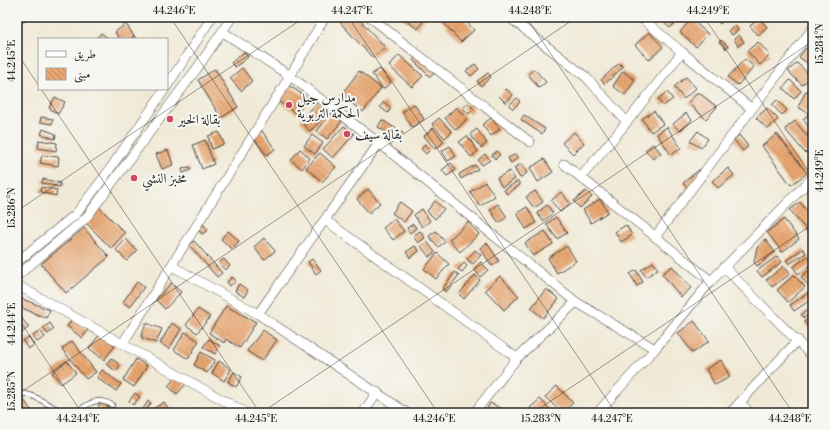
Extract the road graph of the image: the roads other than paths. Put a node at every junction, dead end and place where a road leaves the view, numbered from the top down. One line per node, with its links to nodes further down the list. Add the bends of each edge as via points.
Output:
1 (212, 17): 11 (street)
2 (232, 17): 8 (street)
3 (325, 17): 10 (street)
4 (370, 17): 15 (street)
5 (509, 17): 14 (street, via 586,77)
6 (640, 17): 9 (street)
7 (813, 28): 13 (street)
8 (223, 32): 10 (street); 25 (street, via 86,218)
9 (682, 52): 13 (street); 14 (street)
10 (290, 76): 16 (street); 23 (street)
11 (168, 84)
12 (164, 90): 22 (street, via 76,214)
13 (752, 109): 21 (street)
14 (627, 122): 18 (street)
15 (530, 142)
16 (379, 143): 20 (street); 28 (street)
17 (564, 164): 18 (street)
18 (581, 177): 21 (street)
19 (813, 177): 24 (street)
20 (325, 220): 29 (street); 34 (street)
21 (656, 237): 26 (street)
22 (18, 261)
23 (172, 266): 29 (street); 31 (street)
24 (724, 267): 26 (street); 30 (street)
25 (17, 276)
26 (711, 281): 32 (street)
27 (17, 285): 31 (street)
28 (576, 302): 32 (street); 34 (street)
29 (258, 314): 35 (street)
30 (798, 340): 33 (street); 37 (street)
31 (124, 343): 39 (street)
32 (655, 349): 43 (street)
33 (813, 356)
34 (517, 358): 42 (street)
35 (377, 392): 40 (street); 41 (street)
36 (17, 393): 38 (lane, via 32,396 66,412 75,412 93,401)
37 (740, 402): 44 (street); 45 (street)
38 (112, 404)
39 (246, 413)
40 (363, 413)
41 (407, 413)
42 (474, 413)
43 (597, 413)
44 (730, 413)
45 (750, 413)

